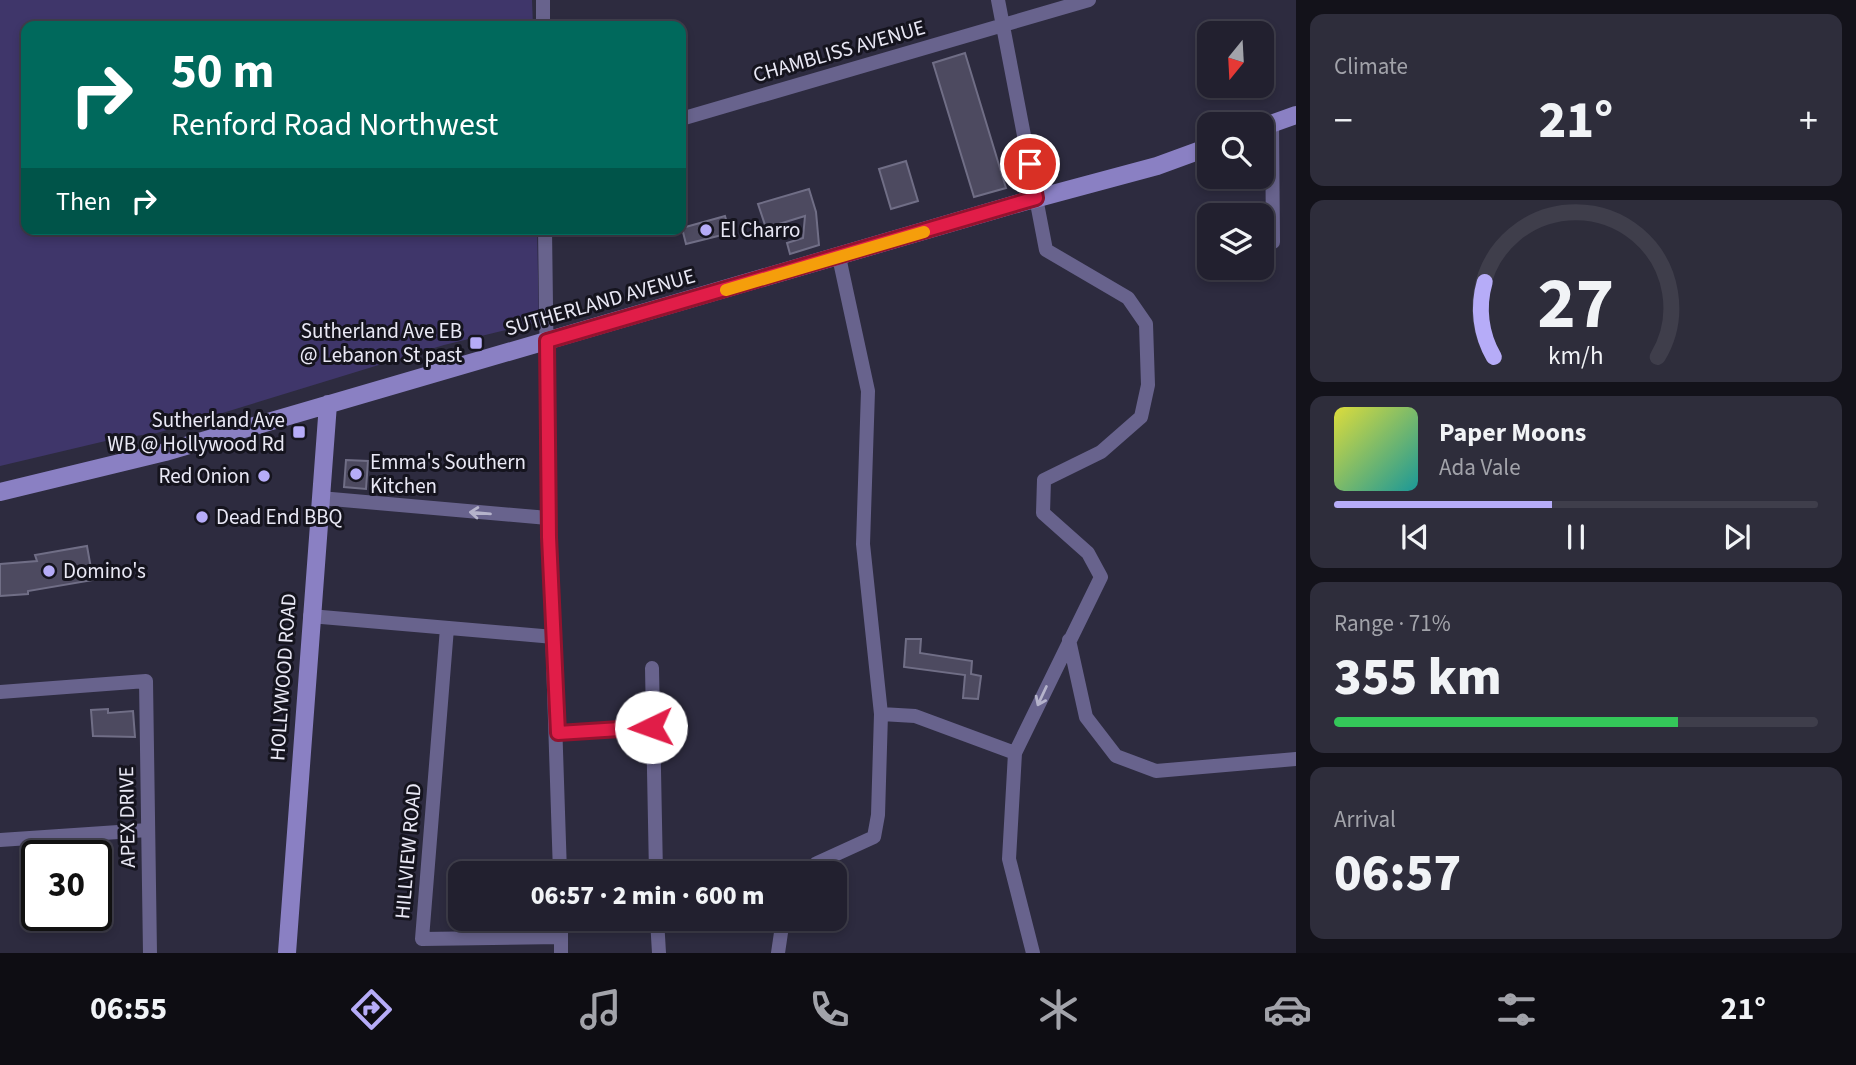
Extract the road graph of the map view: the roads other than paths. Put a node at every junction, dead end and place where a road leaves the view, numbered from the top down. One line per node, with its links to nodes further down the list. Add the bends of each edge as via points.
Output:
1 (543, 0): 4 (street)
2 (998, 0): 5 (street)
3 (1089, 0): 5 (street, CHAMBLISS AVENUE)
4 (543, 21)
5 (1002, 24): 7 (street, CHAMBLISS AVENUE); 10 (street)
6 (1296, 115): 8 (street)
7 (686, 118)
8 (1274, 123)
9 (1197, 151): 10 (street, SUTHERLAND AVENUE)
10 (1036, 198): 12 (street, SUTHERLAND AVENUE); 21 (street, via 1046,250 1128,298 1146,324 1148,385 1141,417 1101,452 1044,480 1043,513 1088,553 1101,577)
11 (545, 235): 13 (street)
12 (839, 257): 13 (street, SUTHERLAND AVENUE); 24 (street, via 868,391 863,544)
13 (547, 341): 14 (street, SUTHERLAND AVENUE); 17 (street)
14 (328, 404): 15 (street, SUTHERLAND AVENUE, via 120,464); 16 (street, HOLLYWOOD ROAD)
15 (0, 492)
16 (320, 498): 17 (street, one-way to 16); 18 (street, HOLLYWOOD ROAD)
17 (548, 518): 20 (street)
18 (310, 616): 19 (street); 39 (street, HOLLYWOOD ROAD)
19 (447, 628): 20 (street); 37 (street, HILLVIEW ROAD, via 422,939)
20 (554, 637): 26 (street)
21 (1069, 640): 27 (street, one-way to 27); 28 (street, via 1086,717 1116,756 1156,771)
22 (652, 668): 25 (street)
23 (0, 692): 29 (street, APEX DRIVE, via 146,681)
24 (881, 714): 27 (street, via 915,716); 33 (street, via 874,837)
25 (651, 727): 26 (street); 32 (street)
26 (558, 733): 31 (street)
27 (1015, 753): 43 (street, via 1009,859)
28 (1296, 759)
29 (148, 830): 30 (street); 38 (street, APEX DRIVE)
30 (0, 840)
31 (560, 861)
32 (656, 861)
33 (821, 861)
34 (561, 931): 37 (street)
35 (658, 931): 41 (street)
36 (781, 931): 42 (street)
37 (561, 937): 40 (street)
38 (150, 953)
39 (287, 953)
40 (561, 953)
41 (659, 953)
42 (778, 953)
43 (1033, 953)

